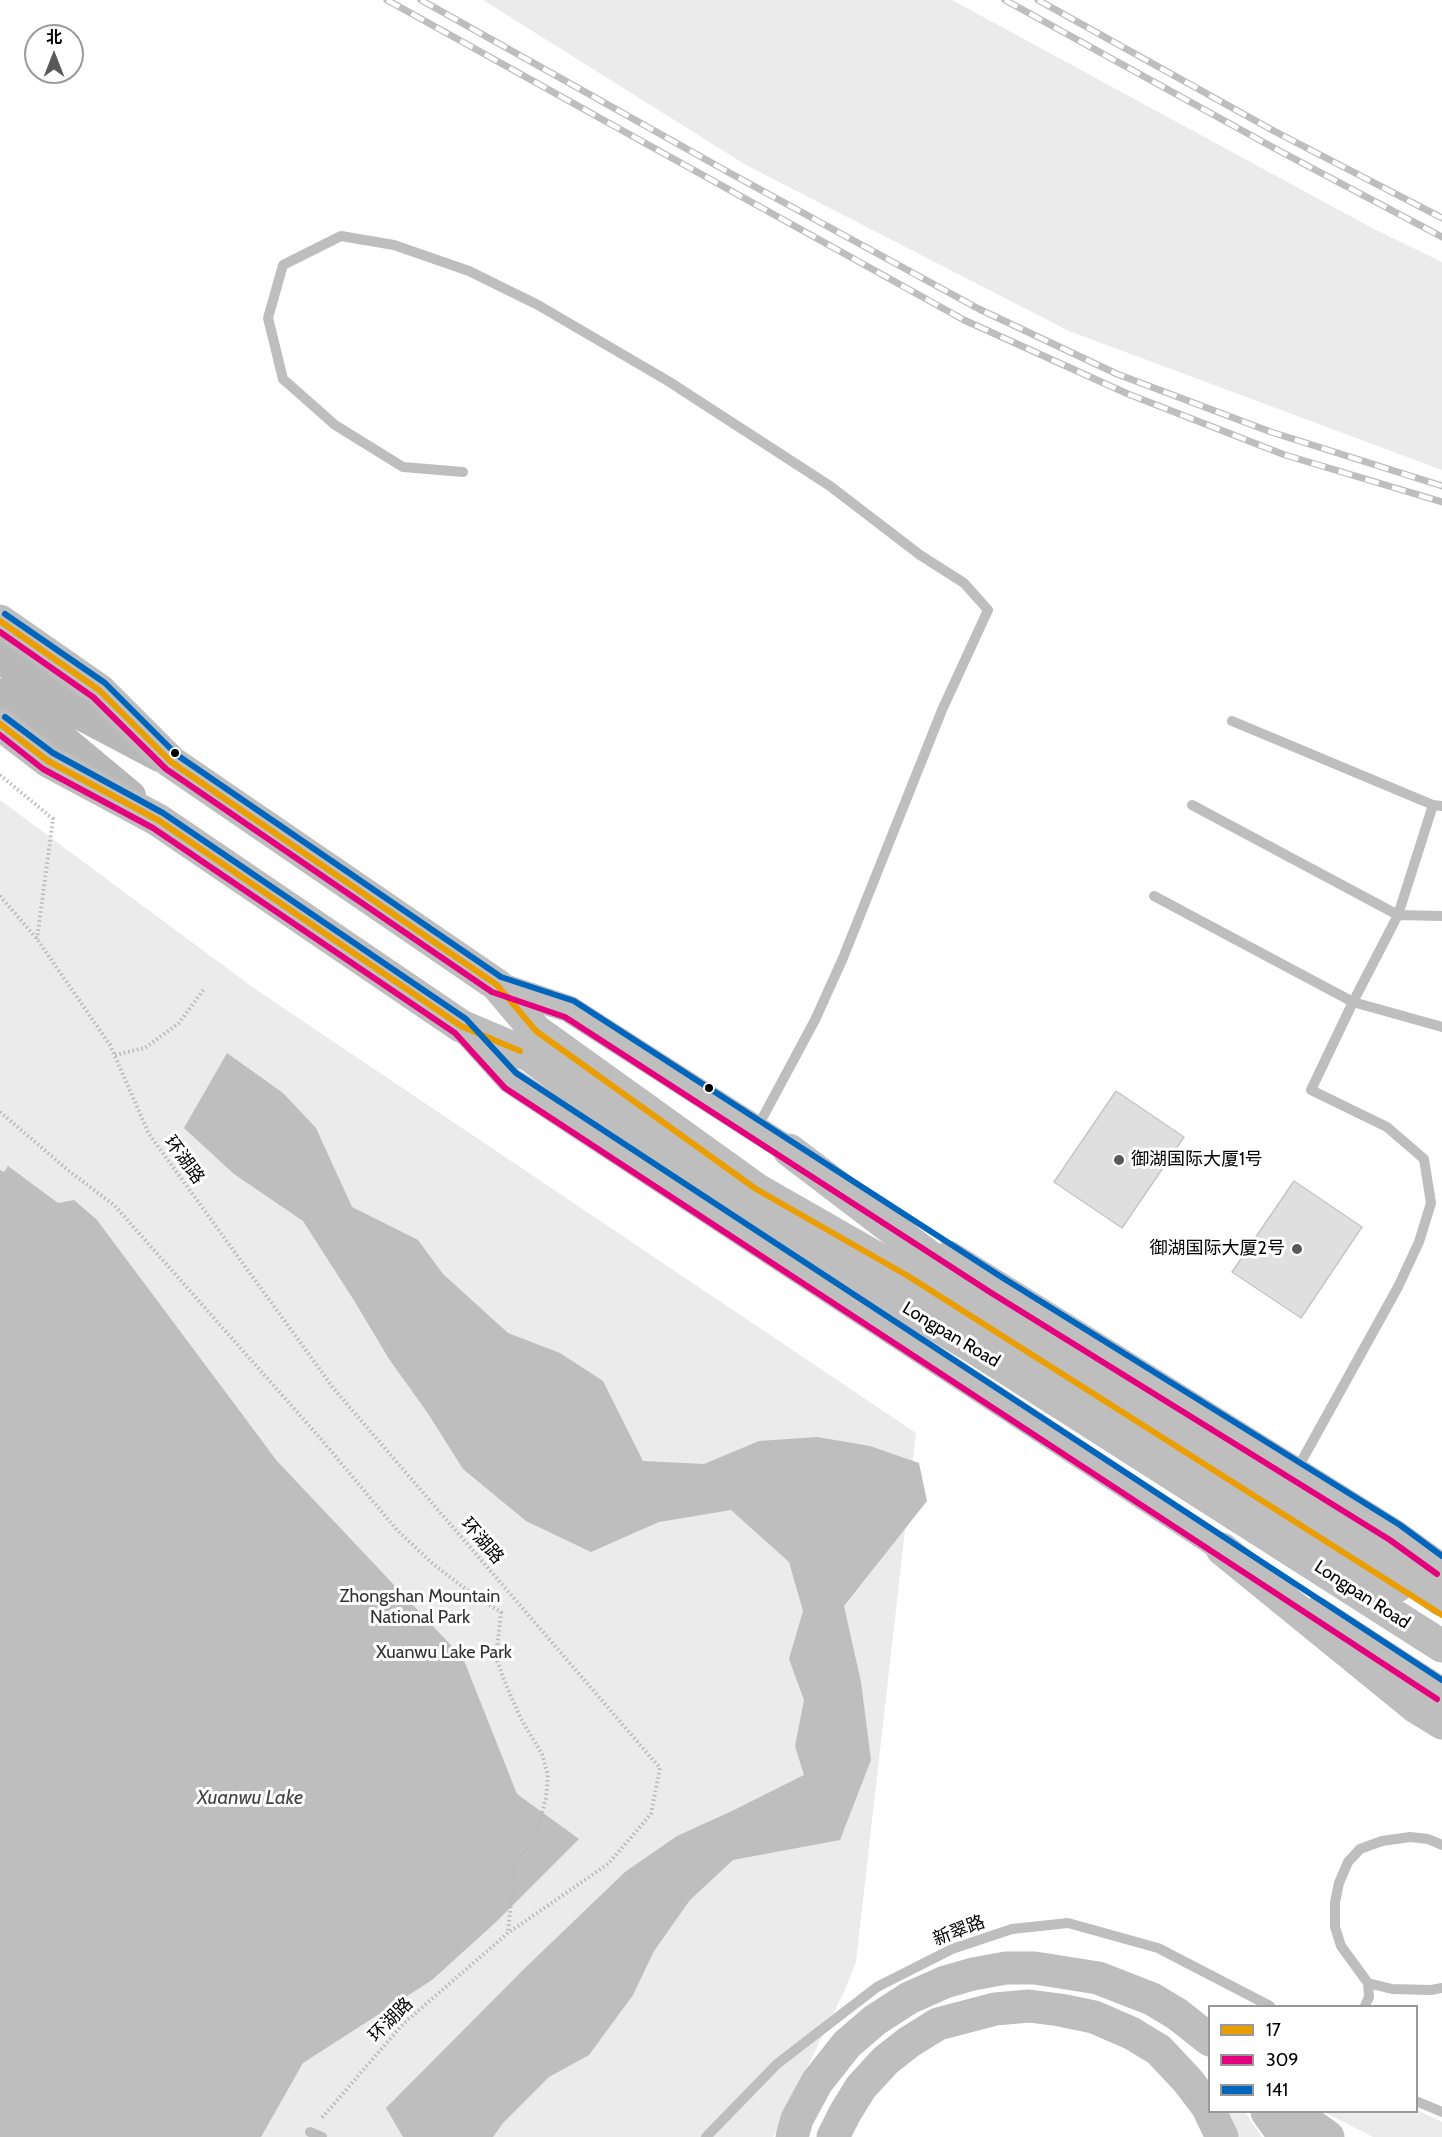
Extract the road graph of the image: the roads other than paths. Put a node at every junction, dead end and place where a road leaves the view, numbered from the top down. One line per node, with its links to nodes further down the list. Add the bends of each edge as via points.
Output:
1 (463, 472): 20 (lane, via 403,467 335,425 284,379 268,318 284,265 341,236 393,245 470,271 538,305 668,381 830,486 920,555 964,583 988,610 942,710 843,958 815,1020)
2 (0, 621): 8 (main road, Longpan Road, via 99,690)
3 (0, 657): 6 (main road, Longpan Road)
4 (0, 694): 6 (main road, Longpan Road)
5 (1232, 721): 10 (lane)
6 (65, 722): 8 (main road, Longpan Road); 11 (main road, Longpan Road)
7 (0, 724): 11 (main road, Longpan Road, via 48,761)
8 (171, 762): 15 (main road, Longpan Road)
9 (1192, 805): 13 (lane)
10 (1437, 805): 13 (lane)
11 (158, 820): 17 (main road, Longpan Road)
12 (1154, 896): 16 (lane)
13 (1398, 915): 14 (lane); 16 (lane)
14 (1442, 916)
15 (497, 985): 19 (main road, Longpan Road); 20 (street, Longpan Road, via 568,1009)
16 (1353, 1002): 18 (lane); 22 (lane, via 1311,1090 1387,1127 1424,1159 1431,1203 1419,1242 1398,1287)
17 (461, 1026): 19 (main road, Longpan Road); 23 (street, Longpan Road, via 510,1080)
18 (1442, 1027)
19 (533, 1043): 26 (main road, Longpan Road, via 756,1189 908,1276); 27 (main road, Longpan Road, via 742,1210 972,1346)
20 (756, 1129): 21 (street, Longpan Road)
21 (789, 1150): 22 (street, Longpan Road); 25 (main road, via 1011,1319 1274,1482)
22 (1296, 1472): 24 (street, Longpan Road)
23 (1222, 1549): 28 (street, Longpan Road); 29 (main road, via 1416,1707)
24 (1442, 1567)
25 (1442, 1600)
26 (1442, 1615)
27 (1442, 1646)
28 (1442, 1691)
29 (1442, 1723)
30 (1442, 1845): 31 (lane, via 1410,1837 1382,1841 1360,1849 1348,1862 1335,1902 1335,1927 1341,1946)
31 (1368, 1983): 32 (lane, via 1392,1989); 34 (lane)
32 (1442, 1988)
33 (1266, 2005): 44 (lane, 新翠路, via 1158,1948 1068,1923 1012,1929 952,1949 877,1988 777,2064)
34 (1366, 2005)
35 (1208, 2039): 45 (main road, via 1152,1999 1098,1978 1035,1968 973,1974 909,1998 847,2044 818,2082 797,2119)
36 (1418, 2103): 38 (lane)
37 (1208, 2108): 46 (main road, via 1159,2050 1131,2033 1094,2017 1060,2010 1029,2006 995,2008 938,2024 886,2060 861,2086)
38 (1442, 2112)
39 (1211, 2113): 47 (main road)
40 (1268, 2113): 48 (main road)
41 (1294, 2113): 49 (main road)
42 (310, 2132): 43 (lane)
43 (322, 2137)
44 (706, 2137)
45 (792, 2137)
46 (833, 2137)
47 (1222, 2137)
48 (1285, 2137)
49 (1328, 2137)

